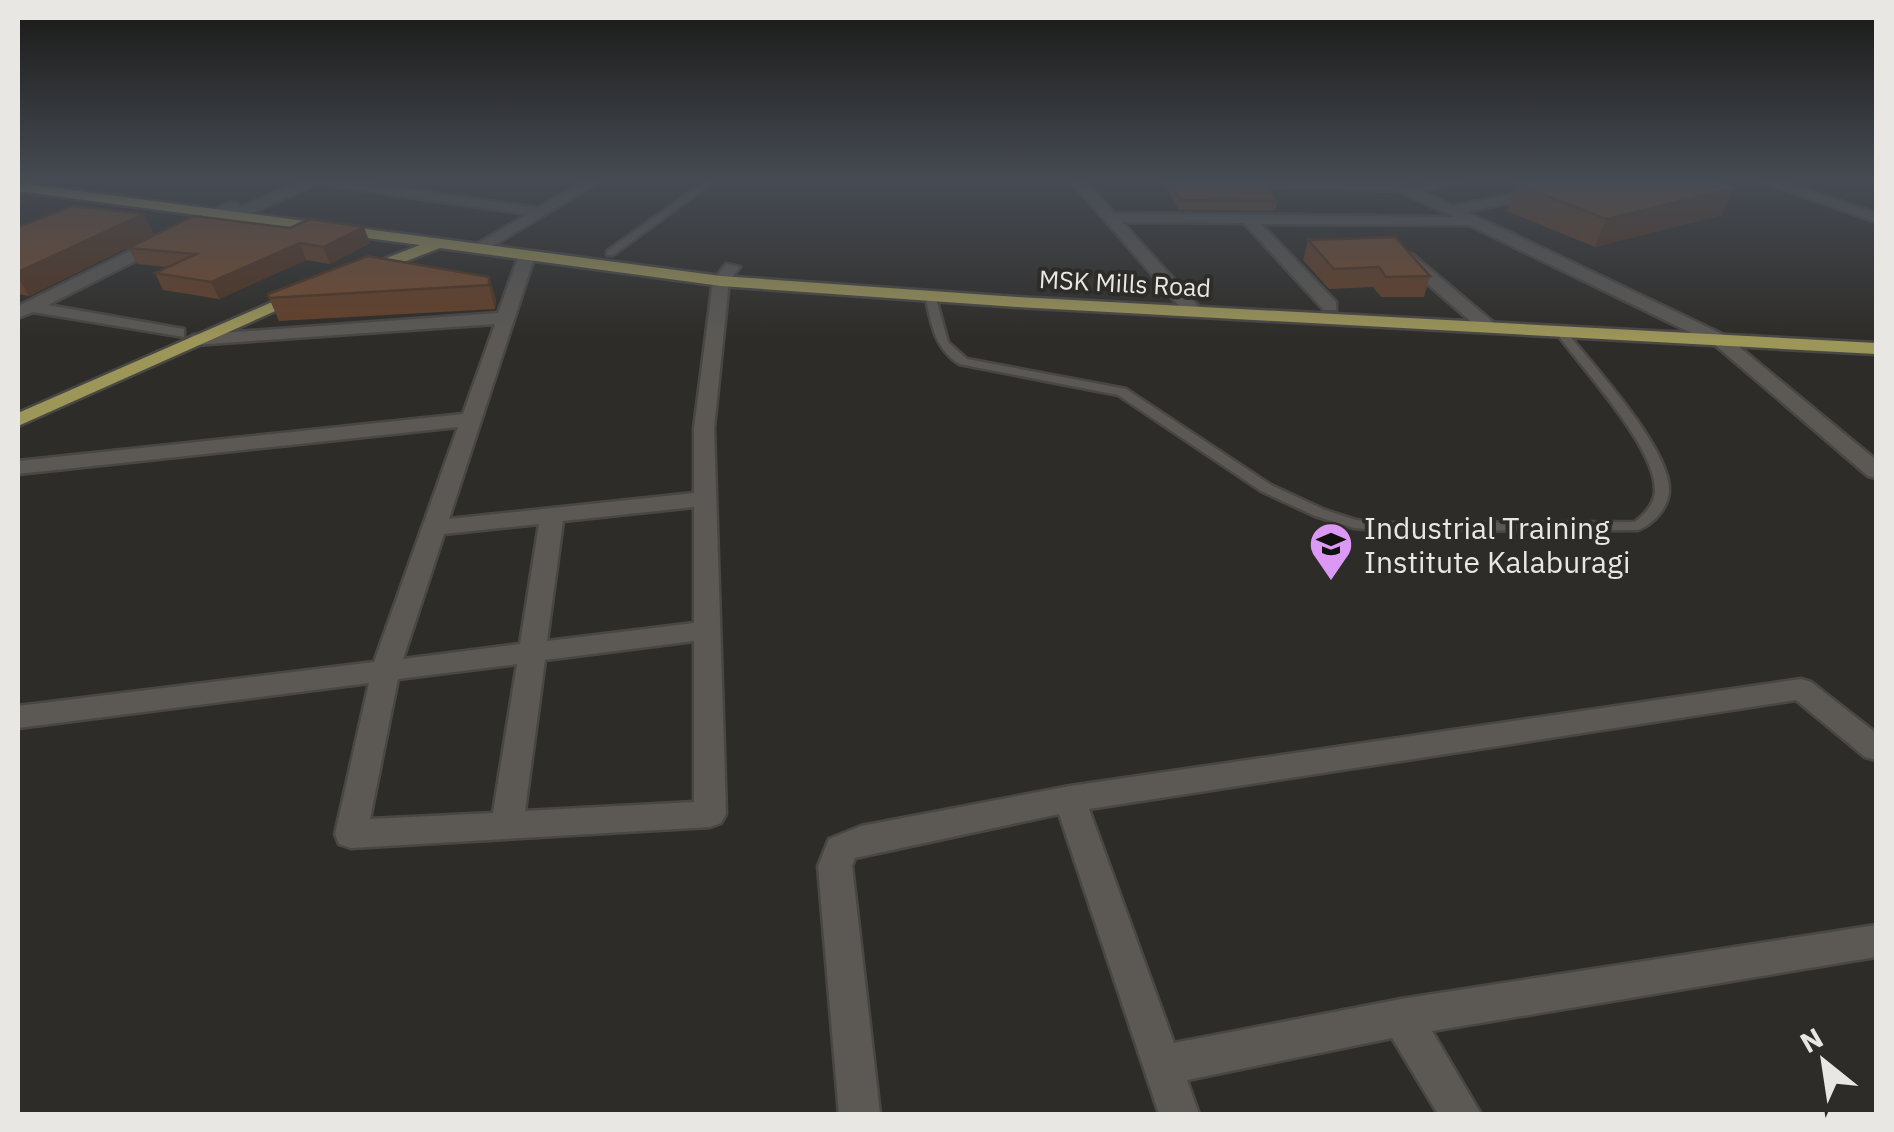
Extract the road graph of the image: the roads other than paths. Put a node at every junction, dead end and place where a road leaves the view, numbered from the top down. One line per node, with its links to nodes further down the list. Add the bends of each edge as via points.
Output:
1 (185, 234): 18 (street)
2 (405, 234): 9 (main road, MSK Mills Road)
3 (502, 234): 10 (street)
4 (637, 234): 11 (lane)
5 (1125, 234): 16 (street)
6 (1262, 234): 17 (street)
7 (1379, 234): 19 (street)
8 (1501, 234): 22 (street)
9 (436, 238): 10 (main road, MSK Mills Road); 13 (main road); 24 (main road)
10 (482, 245): 11 (main road, MSK Mills Road); 12 (main road, MSK Mills Road)
11 (610, 253): 14 (main road, MSK Mills Road)
12 (527, 256): 14 (main road, MSK Mills Road); 20 (street)
13 (348, 266)
14 (727, 274): 15 (main road, MSK Mills Road); 16 (main road, MSK Mills Road); 33 (street, via 704,428)
15 (930, 295): 16 (main road, MSK Mills Road); 23 (lane, via 944,349 952,356 1122,392 1266,488 1320,513 1385,527 1638,526 1651,518 1663,492 1661,476 1647,446)
16 (1187, 305): 17 (main road, MSK Mills Road); 21 (main road, MSK Mills Road)
17 (1330, 306): 19 (main road, MSK Mills Road)
18 (25, 310): 24 (street)
19 (1472, 314): 21 (street); 22 (main road, MSK Mills Road)
20 (505, 318): 24 (street); 29 (street)
21 (1488, 327): 23 (main road, MSK Mills Road)
22 (1700, 328): 25 (main road, MSK Mills Road); 26 (street)
23 (1560, 331): 26 (main road, MSK Mills Road)
24 (186, 336): 28 (main road); 30 (main road)
25 (1876, 338)
26 (1720, 340): 27 (main road, MSK Mills Road); 32 (street)
27 (1876, 349)
28 (18, 405)
29 (474, 419): 31 (street); 35 (street)
30 (18, 420)
31 (18, 467)
32 (1876, 471)
33 (705, 498): 34 (street); 36 (street)
34 (552, 515): 35 (street); 37 (street)
35 (435, 528): 38 (street)
36 (708, 630): 37 (street); 42 (street, via 710,814)
37 (535, 651): 38 (street); 42 (street)
38 (386, 668): 39 (street); 42 (street, via 351,834)
39 (18, 717)
40 (1876, 749): 41 (street, via 1800,689)
41 (1070, 799): 45 (street); 46 (street, via 841,848 835,866)
42 (507, 826)
43 (1876, 941): 44 (street)
44 (1401, 1018): 45 (street); 48 (street)
45 (1162, 1065): 47 (street)
46 (859, 1114)
47 (1179, 1114)
48 (1460, 1114)

